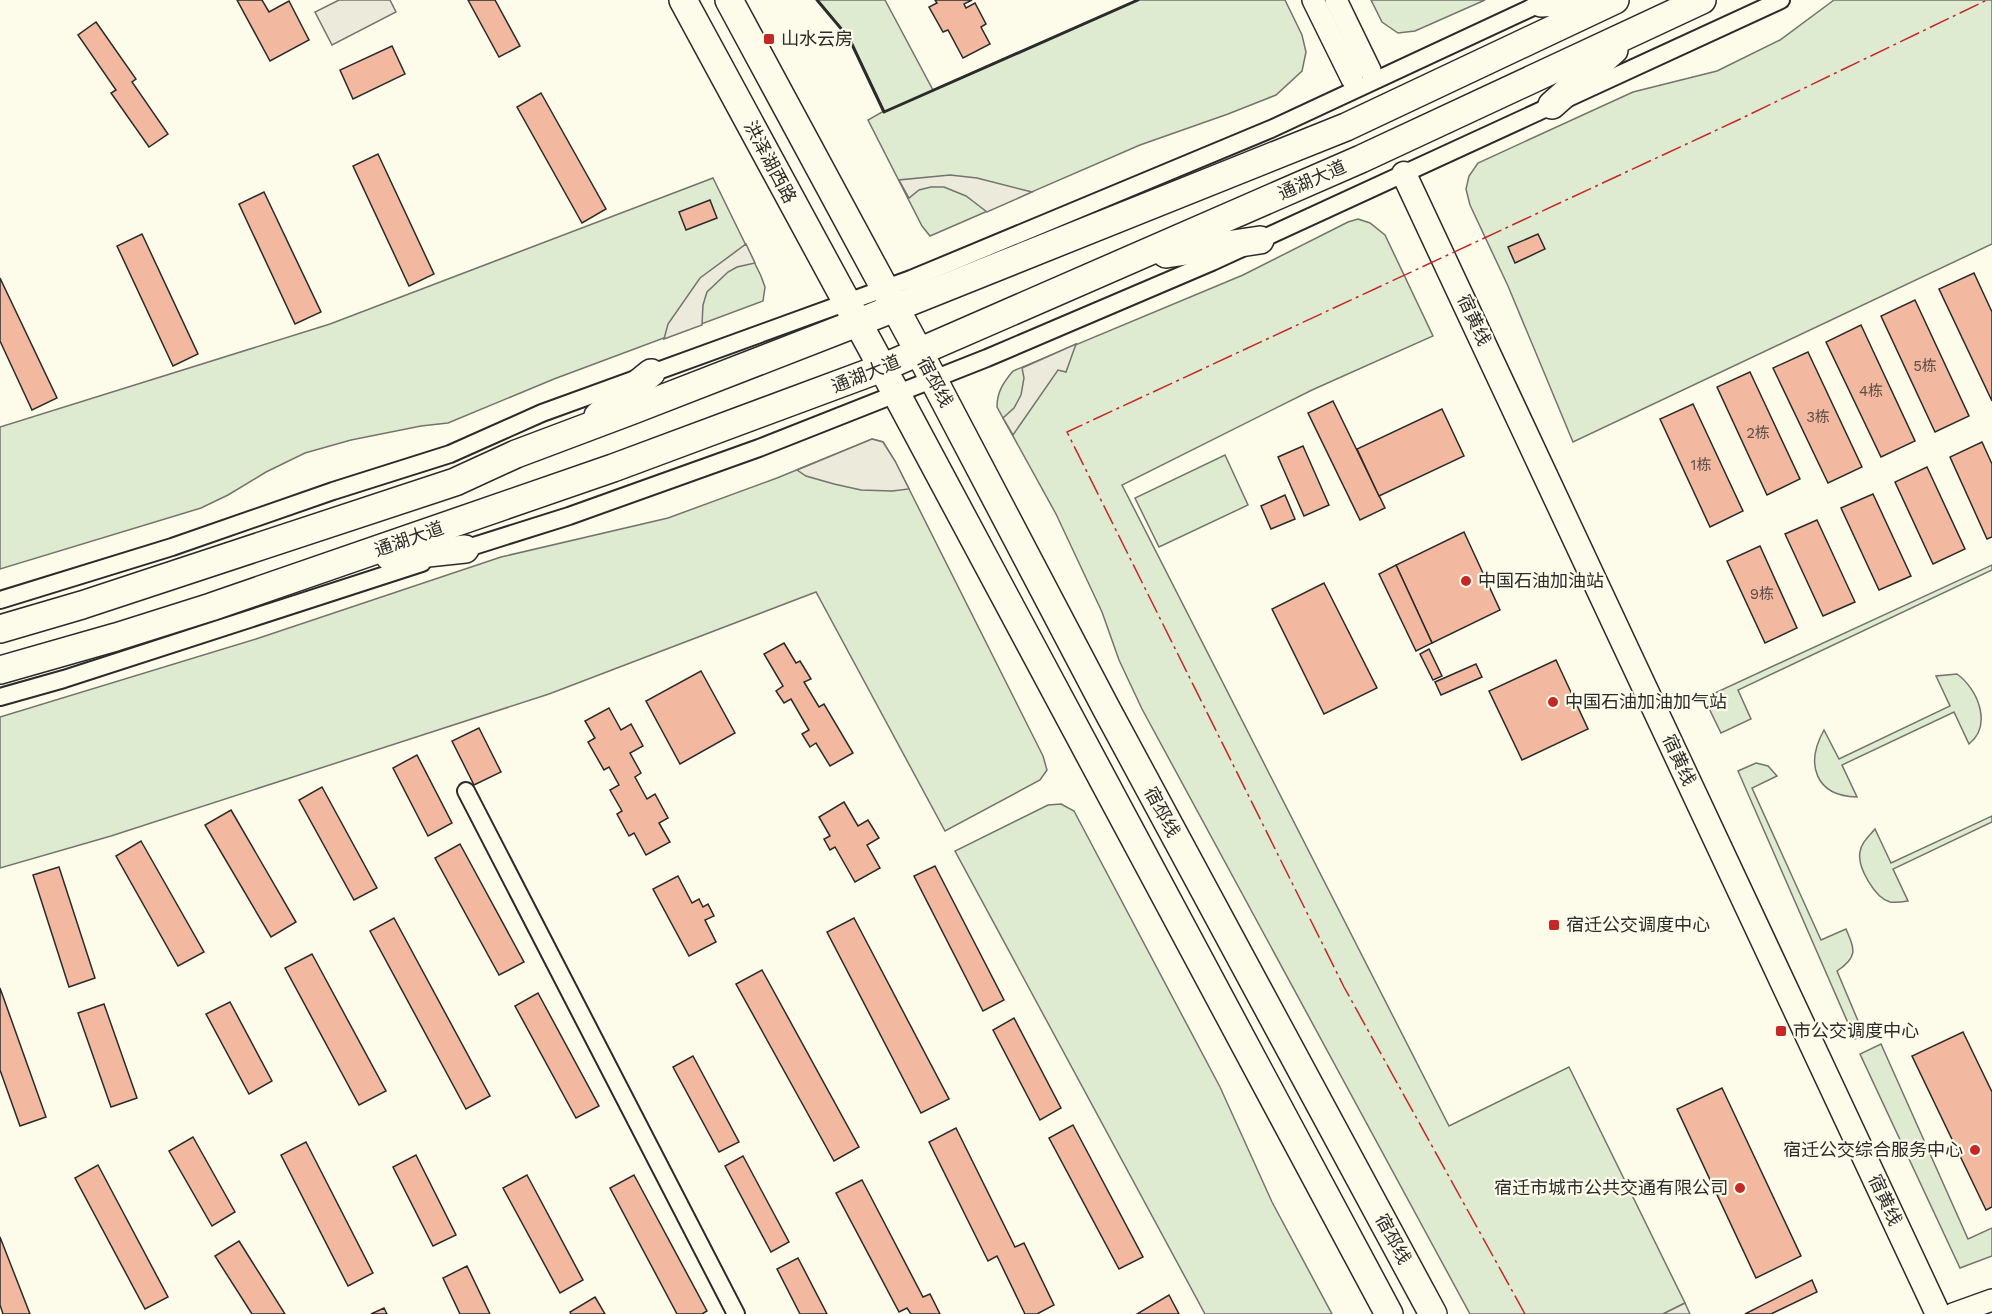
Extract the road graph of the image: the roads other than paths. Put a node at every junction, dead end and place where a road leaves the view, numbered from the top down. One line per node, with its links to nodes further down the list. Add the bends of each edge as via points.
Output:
1 (683, 0): 16 (main road, 洪泽湖西路)
2 (729, 0): 15 (main road)
3 (1313, 0): 4 (street, via 1361,75)
4 (1336, 0)
5 (1595, 0): 9 (main road)
6 (1615, 0): 15 (main road, 通湖大道, via 1346,127)
7 (1702, 0): 10 (main road, 通湖大道)
8 (1781, 0): 11 (street)
9 (1545, 2): 15 (street)
10 (1636, 30): 11 (main road); 14 (main road, 通湖大道, via 1392,145)
11 (1552, 105): 12 (street)
12 (1404, 174): 13 (street); 34 (main road, 宿黄线)
13 (1260, 240): 14 (main road); 20 (street)
14 (1132, 259): 17 (main road, 通湖大道)
15 (890, 298): 16 (main road, 通湖大道); 17 (main road, 宿邳线)
16 (851, 313): 18 (main road, 宿邳线); 19 (street); 22 (main road, 通湖大道)
17 (919, 352): 18 (main road, 通湖大道); 20 (main road, 宿邳线)
18 (882, 368): 21 (main road, 宿邳线); 24 (main road, 通湖大道, via 613,468)
19 (651, 373): 22 (main road); 25 (street, via 542,413 450,454)
20 (933, 379): 21 (street); 33 (main road, 宿邳线)
21 (896, 393): 23 (street, via 759,448); 32 (main road, 宿邳线)
22 (581, 429): 26 (main road, 通湖大道, via 516,453 455,482)
23 (465, 549): 24 (main road); 28 (street)
24 (344, 561): 27 (main road, 通湖大道, via 211,607)
25 (0, 600)
26 (0, 629)
27 (0, 670)
28 (0, 697)
29 (466, 791): 31 (street)
30 (1992, 1300): 35 (street)
31 (736, 1314)
32 (1389, 1314)
33 (1433, 1314)
34 (1938, 1314)
35 (1953, 1314)

